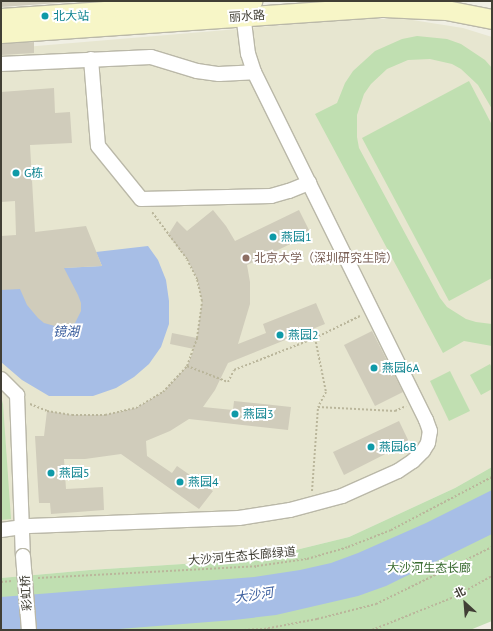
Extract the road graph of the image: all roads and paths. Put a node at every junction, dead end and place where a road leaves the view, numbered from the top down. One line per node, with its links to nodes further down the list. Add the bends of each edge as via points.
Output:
1 (470, 1): 3 (main road)
2 (134, 5): 4 (main road, 丽水路); 5 (main road, 丽水路)
3 (492, 6)
4 (247, 8): 6 (main road, 丽水路, via 406,7 468,13); 7 (main road, 丽水路); 10 (street, via 247,47)
5 (1, 18)
6 (492, 19)
7 (1, 33)
8 (91, 59): 9 (street); 10 (street, via 151,57 197,71 219,74); 12 (street, via 98,146)
9 (1, 64)
10 (254, 72): 11 (street)
11 (309, 183): 12 (street, via 270,196); 13 (street)
12 (141, 199): 15 (path, via 187,260 196,279 202,301 198,338)
13 (372, 310): 14 (path); 18 (street)
14 (315, 338): 15 (path, via 234,370 228,382); 19 (path, via 326,392)
15 (187, 366): 17 (path, via 163,392 136,408 105,415 72,415 47,411)
16 (1, 379): 17 (street)
17 (17, 395): 22 (street, 彩虹桥)
18 (417, 400): 19 (path, via 395,411); 21 (street, via 430,431 428,443 413,461 398,471 342,496)
19 (318, 407): 21 (path)
20 (492, 478): 26 (path, 大沙河生态长廊绿道, via 391,530 348,547 307,558 257,566)
21 (312, 504): 22 (street, via 239,518)
22 (22, 528): 23 (street); 30 (street, 彩虹桥, bridge)
23 (1, 530)
24 (492, 547): 29 (path, via 376,604)
25 (492, 576): 33 (path, via 454,597)
26 (31, 579)
27 (16, 581): 28 (path)
28 (1, 582)
29 (264, 629): 31 (path); 32 (path)
30 (28, 630)
31 (244, 630)
32 (272, 630)
33 (372, 630)

